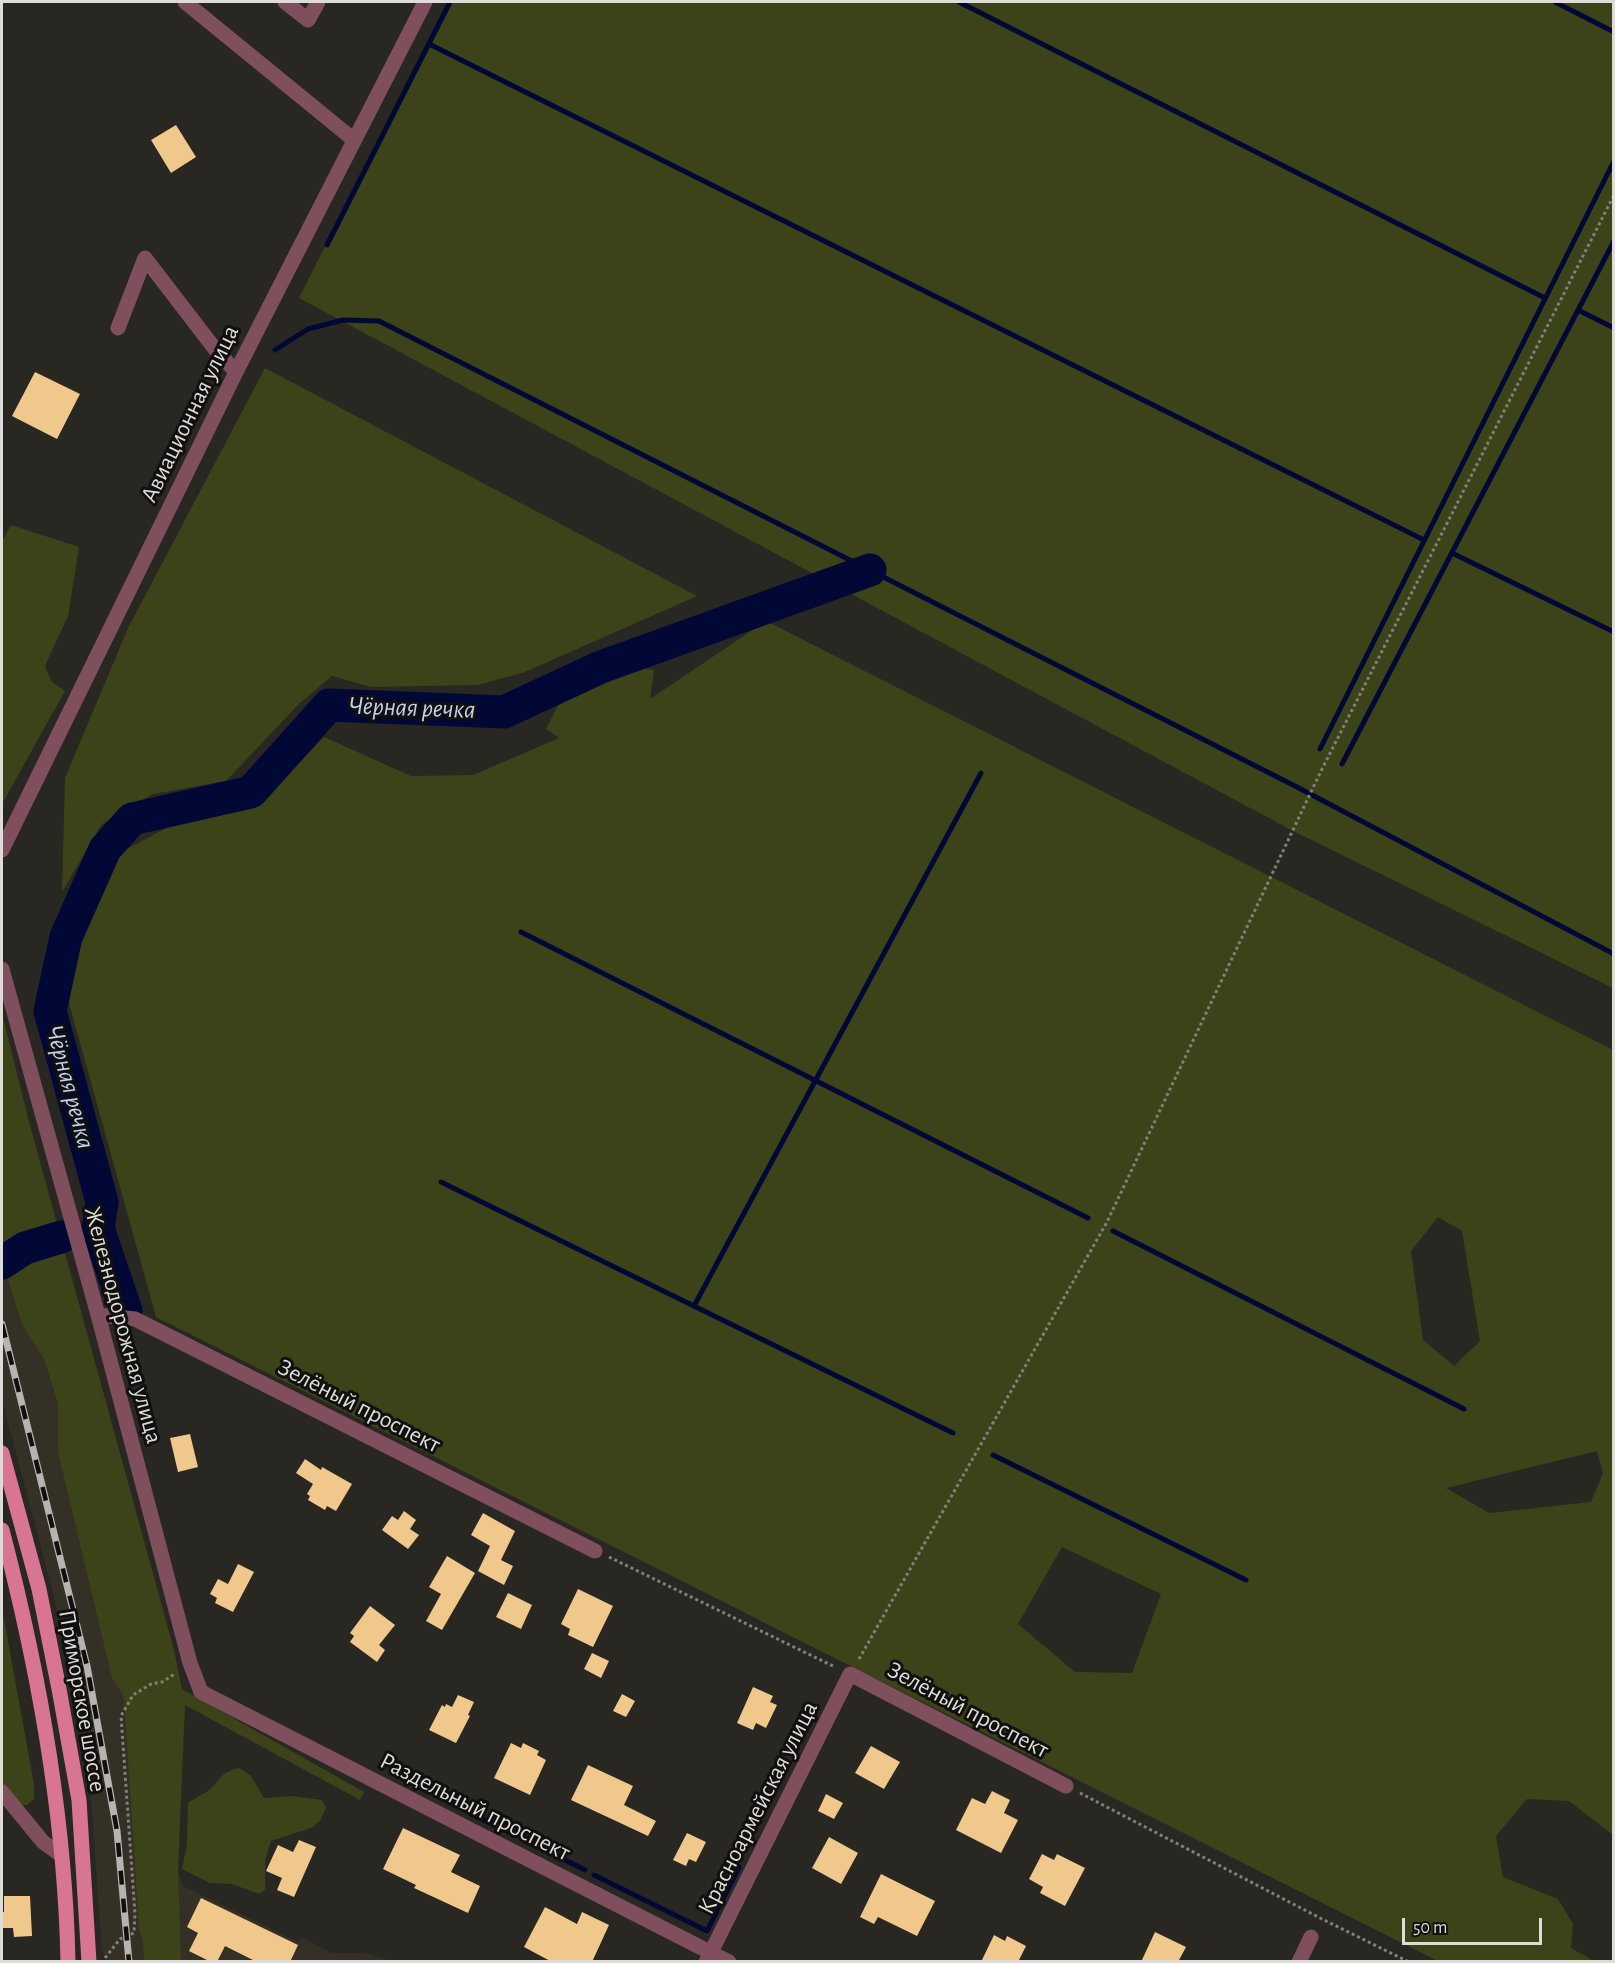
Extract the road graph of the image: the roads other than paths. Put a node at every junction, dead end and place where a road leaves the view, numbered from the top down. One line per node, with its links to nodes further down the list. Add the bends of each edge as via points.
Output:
1 (185, 2): 5 (street)
2 (285, 2): 3 (street, via 308,20)
3 (318, 2)
4 (425, 2): 5 (street, Авиационная улица)
5 (354, 140): 7 (street, Авиационная улица)
6 (118, 328): 7 (street, via 145,258)
7 (236, 372): 8 (street, Авиационная улица)
8 (2, 850)
9 (2, 969): 10 (street, Железнодорожная улица)
10 (98, 1315): 13 (street, Зелёный проспект, via 135,1319); 15 (street, Железнодорожная улица)
11 (2, 1453): 21 (main road, Приморское шоссе, via 39,1589 59,1689 79,1800)
12 (2, 1530): 18 (main road, Приморское шоссе, via 20,1598 38,1695 57,1800)
13 (595, 1551)
14 (850, 1674): 16 (street, Зелёный проспект); 20 (street, Красноармейская улица)
15 (201, 1692): 20 (street, Раздельный проспект)
16 (1065, 1786)
17 (2, 1792): 18 (street, via 43,1842)
18 (61, 1855): 22 (main road, Приморское шоссе)
19 (1311, 1937): 24 (street)
20 (708, 1957): 23 (street, Раздельный проспект)
21 (97, 1960)
22 (68, 1962)
23 (729, 1962)
24 (1299, 1962)

